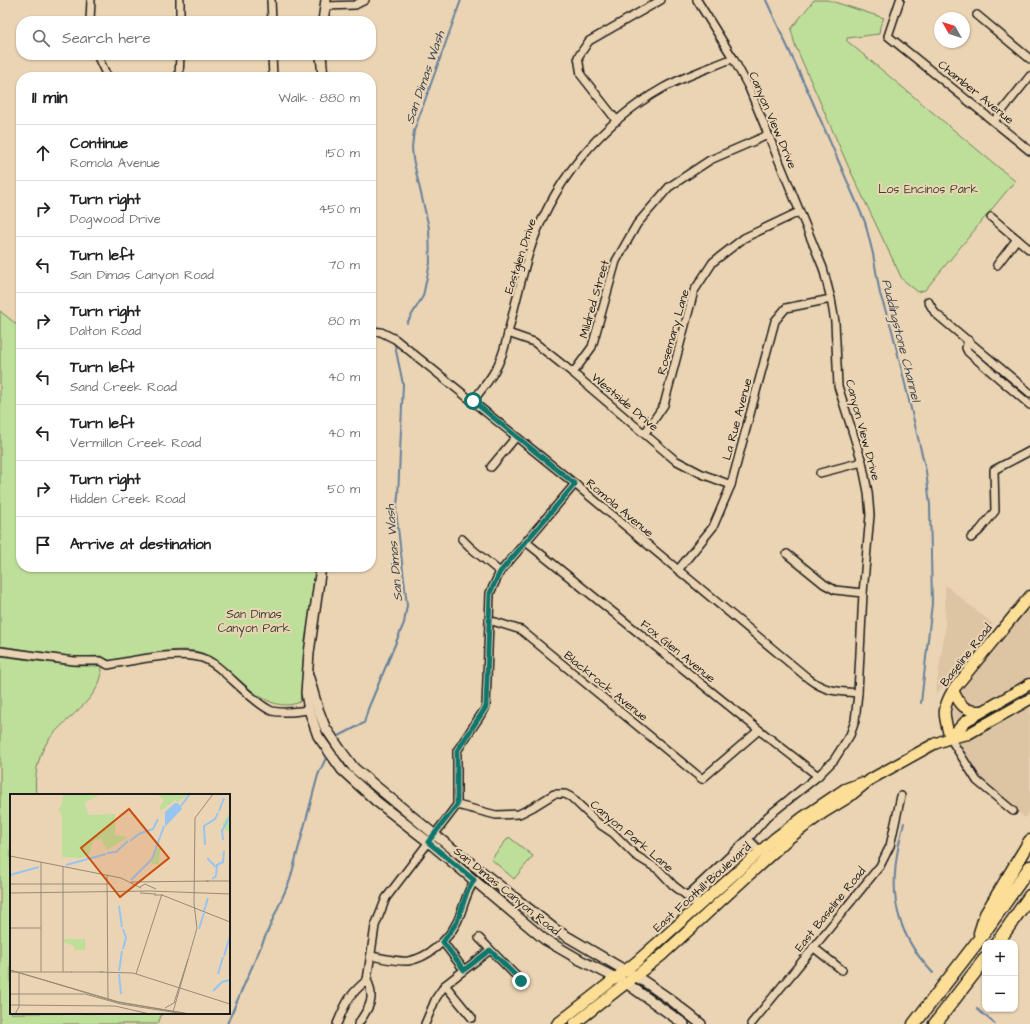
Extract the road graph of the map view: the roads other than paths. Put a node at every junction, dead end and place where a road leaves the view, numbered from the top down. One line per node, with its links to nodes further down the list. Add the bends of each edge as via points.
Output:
1 (91, 0): 10 (street)
2 (180, 0): 11 (street)
3 (271, 0): 12 (street)
4 (365, 0): 8 (street, via 355,5)
5 (661, 0): 26 (street, via 589,41 578,57 581,75)
6 (697, 0): 14 (street, Canyon View Drive)
7 (900, 0): 25 (street, Chamber Avenue, via 888,36)
8 (325, 3): 13 (street)
9 (977, 15): 15 (street)
10 (90, 16)
11 (180, 16)
12 (272, 16)
13 (324, 16)
14 (733, 58): 26 (street, Eastglen Drive, via 662,89); 27 (street, Canyon View Drive, via 749,88)
15 (1030, 59)
16 (99, 60): 20 (street)
17 (180, 60): 21 (street)
18 (272, 60): 22 (street)
19 (322, 60): 23 (street)
20 (105, 72)
21 (179, 72)
22 (273, 72)
23 (324, 72)
24 (1030, 76): 25 (street)
25 (994, 120): 28 (street, Chamber Avenue)
26 (617, 121): 37 (street, Eastglen Drive, via 576,162 551,201 528,255)
27 (768, 135): 29 (street, Canyon View Drive); 39 (street, Mildred Street, via 710,160 669,188 637,224 616,261 592,347)
28 (1030, 151)
29 (799, 212): 34 (street, Canyon View Drive, via 822,268); 43 (street, Rosemary Lane, via 744,238 713,262 694,291 664,405)
30 (991, 217): 31 (street)
31 (1018, 239): 32 (street); 33 (street)
32 (1030, 250)
33 (998, 265)
34 (831, 299): 46 (street, Canyon View Drive, via 835,322 838,386); 50 (street, La Rue Avenue, via 786,308 775,321)
35 (928, 301): 38 (street, via 935,313)
36 (376, 332): 41 (street, Romola Avenue, via 395,339)
37 (508, 333): 39 (street, Westside Drive, via 534,342); 41 (street, Eastglen Drive, via 493,374)
38 (968, 340): 40 (street); 42 (street, via 968,352)
39 (573, 372): 43 (street, Westside Drive)
40 (1030, 393)
41 (473, 401): 44 (street, Romola Avenue)
42 (1030, 405)
43 (645, 434): 50 (street, Westside Drive, via 675,460)
44 (516, 436): 47 (street); 49 (street, Romola Avenue)
45 (1030, 451): 51 (street, via 994,470 995,512)
46 (862, 462): 48 (street); 58 (street, Canyon View Drive, via 870,515)
47 (491, 467)
48 (820, 473)
49 (575, 484): 53 (street); 55 (street, Romola Avenue)
50 (731, 485): 55 (street, La Rue Avenue, via 713,527)
51 (970, 538)
52 (462, 539): 57 (street)
53 (526, 542): 57 (street); 68 (street, Fox Glen Avenue)
54 (787, 554): 58 (street, via 835,590)
55 (678, 570): 64 (street, Romola Avenue, via 819,686 829,690)
56 (320, 572): 66 (street, San Dimas Canyon Road, via 309,653 308,674)
57 (500, 572): 60 (street, via 490,593)
58 (863, 593): 64 (street, Canyon View Drive)
59 (1030, 596): 63 (main road, Baseline Road)
60 (489, 620): 68 (street, Blackrock Avenue, via 521,630 702,779); 72 (street, via 486,707 457,751)
61 (0, 651): 66 (street, via 74,661 101,661 108,665 191,655 212,662 255,700 272,710)
62 (1030, 684): 67 (main road)
63 (953, 690): 67 (main road, via 962,706); 69 (main road, Baseline Road, via 944,708)
64 (858, 693): 70 (street, Canyon View Drive, via 855,721 850,735 834,760)
65 (1030, 699): 69 (main road, East Foothill Boulevard, via 968,734)
66 (313, 710): 74 (street, San Dimas Canyon Road, via 354,768); 77 (street, San Dimas Canyon Road, via 318,736 342,770)
67 (984, 711): 69 (main road, via 966,721)
68 (759, 730): 70 (street, Fox Glen Avenue)
69 (950, 738): 73 (street, via 977,781); 78 (main road, East Foothill Boulevard, via 934,744 871,779)
70 (818, 776): 75 (street, Canyon View Drive, via 767,817)
71 (901, 796): 94 (street, East Baseline Road, via 886,856)
72 (457, 805): 74 (street); 82 (street, Canyon Park Lane, via 496,815 519,814 554,794 565,794)
73 (1013, 811)
74 (435, 835): 77 (street); 100 (street, San Dimas Canyon Road, via 556,930)
75 (748, 839): 78 (street); 82 (street, Canyon View Drive)
76 (1030, 841): 87 (highway, via 986,914)
77 (428, 842): 80 (street, San Dimas Canyon Road); 96 (street, via 386,898 375,926)
78 (764, 855): 84 (main road, East Foothill Boulevard); 100 (main road, East Foothill Boulevard, via 691,929 660,956)
79 (1030, 867): 88 (highway)
80 (474, 880): 92 (street, via 457,922); 102 (street, San Dimas Canyon Road, via 544,939)
81 (1030, 881): 89 (highway)
82 (687, 896): 84 (street, Canyon Park Lane)
83 (1030, 896): 90 (highway)
84 (700, 906): 100 (main road, East Foothill Boulevard)
85 (1030, 906): 91 (highway)
86 (479, 938): 95 (street)
87 (983, 940)
88 (985, 940)
89 (985, 940)
90 (999, 940)
91 (1006, 940)
92 (443, 942): 96 (street, via 420,958 407,961); 98 (street)
93 (982, 945): 108 (highway)
94 (813, 947): 99 (street); 116 (street, East Baseline Road)
95 (490, 950): 98 (street); 104 (street)
96 (371, 956): 103 (street)
97 (982, 963): 108 (highway)
98 (464, 970): 106 (street)
99 (842, 970)
100 (630, 973): 102 (main road, East Foothill Boulevard); 105 (main road, East Foothill Boulevard); 115 (street, San Dimas Canyon Road)
101 (982, 973): 108 (highway)
102 (616, 978): 105 (street, San Dimas Canyon Road); 112 (main road, East Foothill Boulevard)
103 (367, 980): 109 (street, via 354,990); 110 (street, via 372,996)
104 (521, 981)
105 (626, 983): 113 (main road, East Foothill Boulevard); 114 (street, San Dimas Canyon Road)
106 (445, 985): 107 (street); 111 (street, via 436,998)
107 (472, 1018)
108 (935, 1018): 117 (highway)
109 (337, 1024)
110 (358, 1024)
111 (425, 1024)
112 (556, 1024)
113 (574, 1024)
114 (684, 1024)
115 (701, 1024)
116 (751, 1024)
117 (914, 1024)

